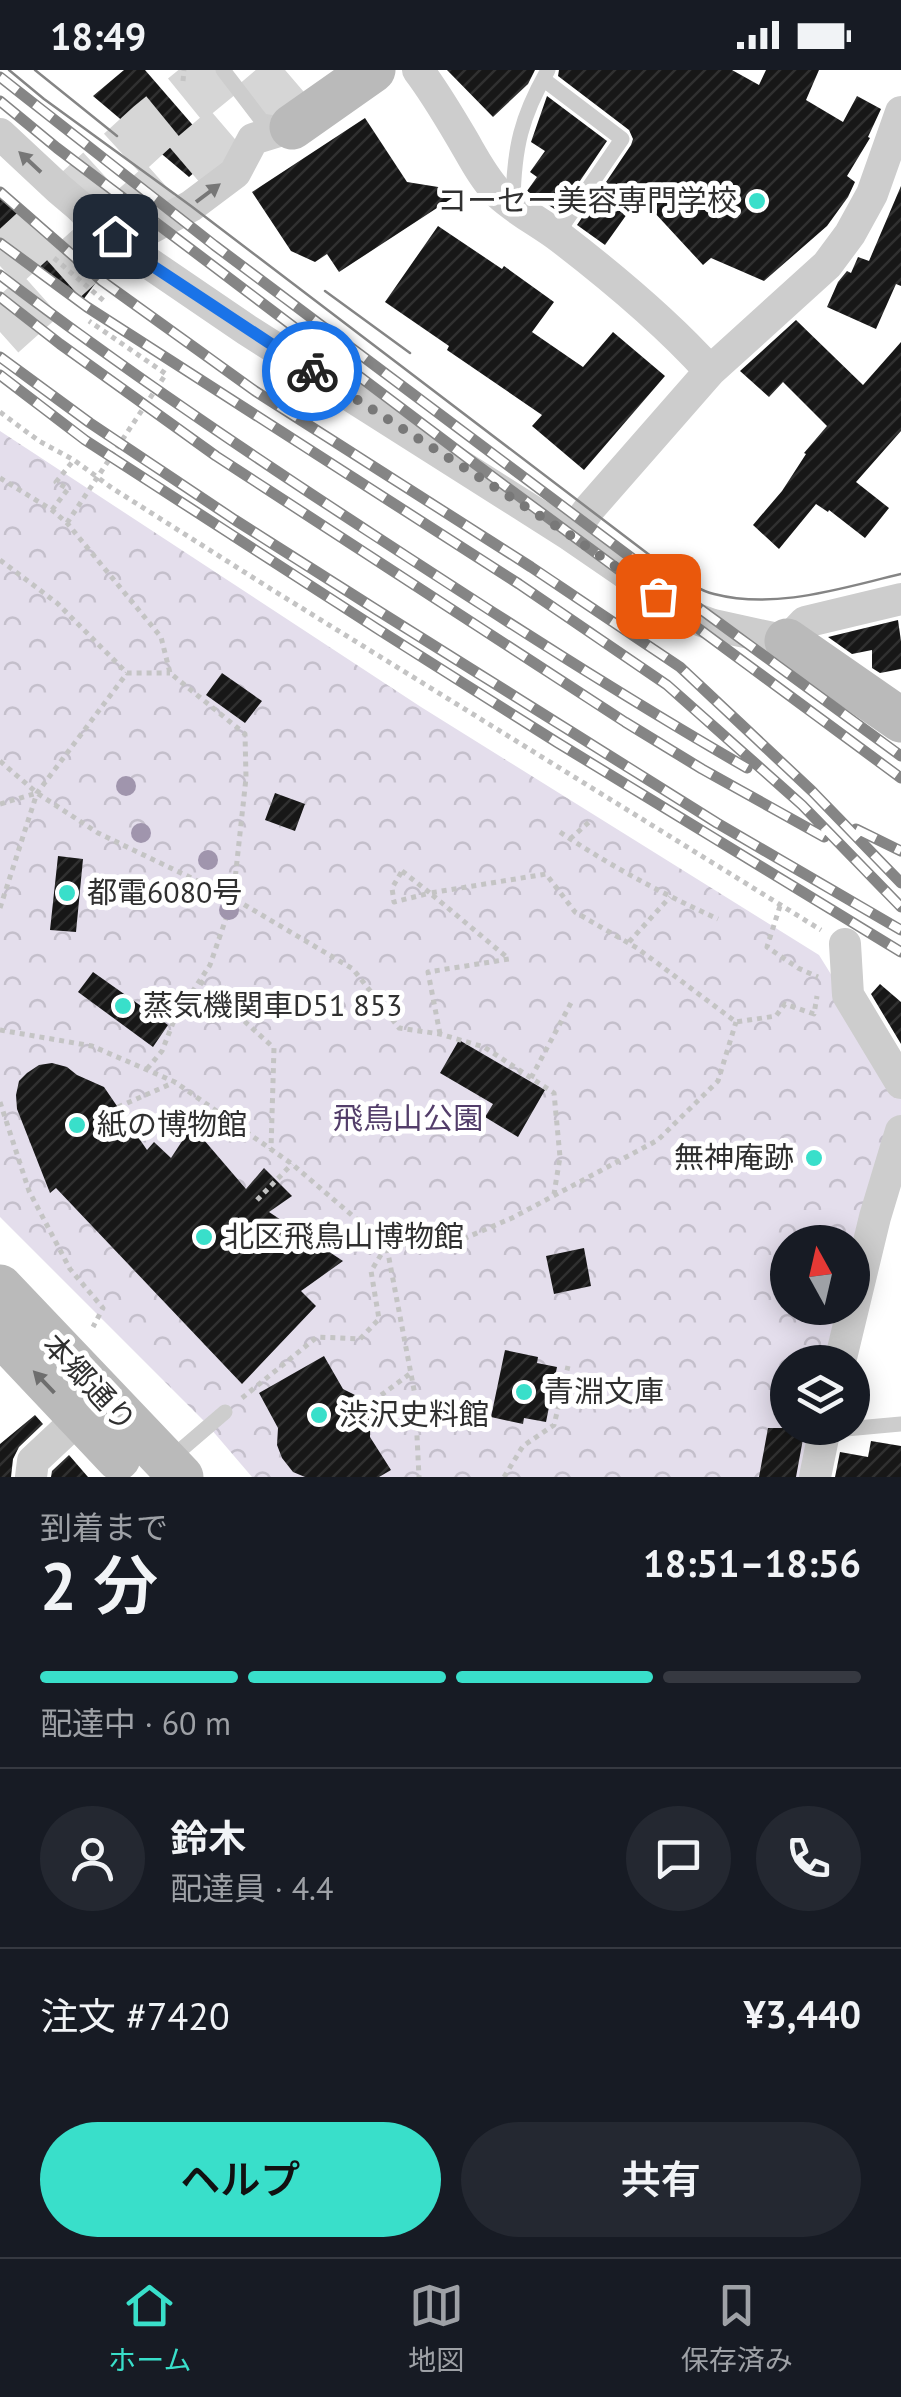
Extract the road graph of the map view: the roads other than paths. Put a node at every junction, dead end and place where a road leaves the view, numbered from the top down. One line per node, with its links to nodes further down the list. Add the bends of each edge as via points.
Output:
1 (223, 70): 6 (lane, via 262,121)
2 (418, 70): 8 (street, via 481,172)
3 (363, 73): 6 (main road)
4 (546, 75): 8 (lane, via 521,125); 9 (lane, via 622,139)
5 (901, 112): 11 (street, via 850,234 827,265)
6 (292, 127): 10 (street, one-way to 6, via 235,172 253,139)
7 (0, 134): 10 (street, one-way to 7)
8 (512, 206): 9 (street)
9 (556, 234): 11 (street)
10 (127, 247): 12 (street)
11 (710, 371): 12 (street)
12 (570, 535): 14 (street, via 688,616)
13 (901, 599): 14 (street, via 805,622)
14 (787, 641): 15 (main road)
15 (901, 720)
16 (846, 944): 17 (street, via 848,995)
17 (901, 1083)
18 (901, 1131): 21 (street)
19 (0, 1286): 27 (main road, 本郷通り)
20 (0, 1334): 23 (main road, 本郷通り, one-way to 20)
21 (844, 1345)
22 (225, 1412): 27 (lane)
23 (79, 1418): 27 (main road, 本郷通り); 28 (street, via 33,1461)
24 (901, 1424): 25 (lane)
25 (870, 1426)
26 (822, 1445): 29 (street)
27 (161, 1472)
28 (30, 1477)
29 (815, 1477)

